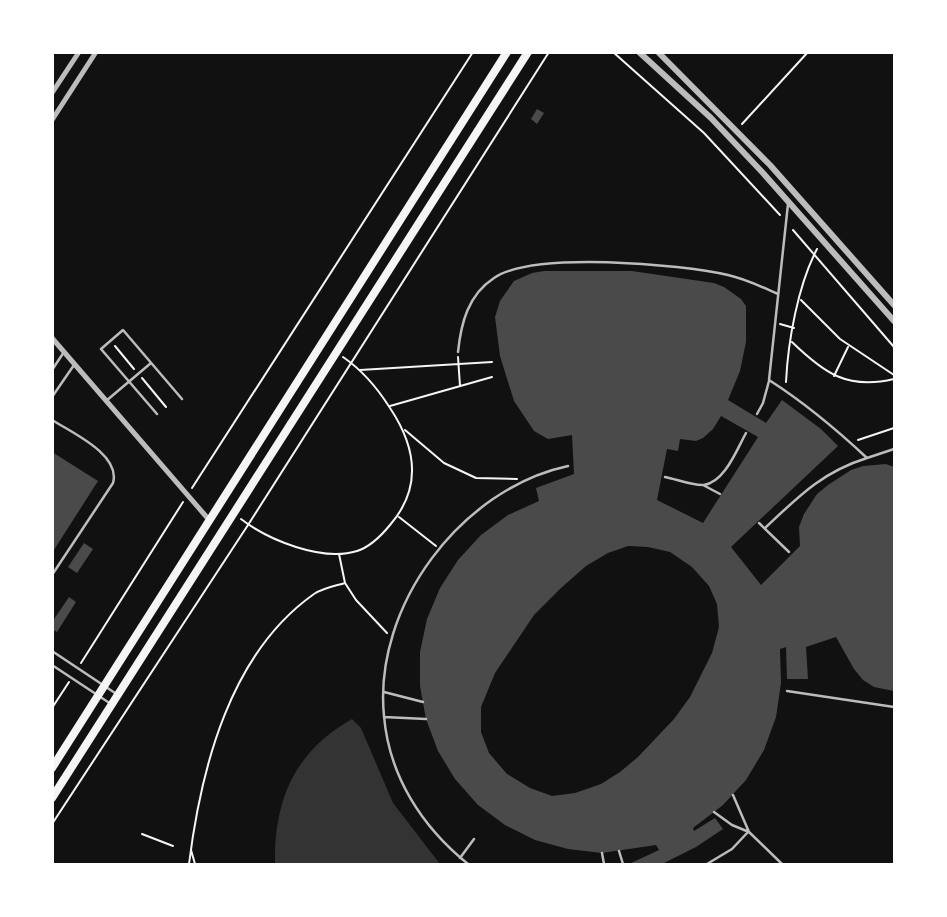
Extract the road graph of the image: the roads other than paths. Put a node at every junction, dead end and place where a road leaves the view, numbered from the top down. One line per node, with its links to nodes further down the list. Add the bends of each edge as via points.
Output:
1 (79, 52): 7 (street)
2 (96, 52): 8 (street)
3 (507, 52): 34 (main road)
4 (528, 52): 44 (main road)
5 (639, 52): 9 (street, via 711,118)
6 (658, 52): 11 (street, via 736,130)
7 (52, 93)
8 (52, 120)
9 (788, 201): 10 (lane); 12 (street)
10 (778, 294): 15 (lane, via 729,275 695,269 620,263 533,264 503,272 480,290 466,313); 19 (lane)
11 (894, 305)
12 (894, 321)
13 (52, 338): 14 (street)
14 (64, 352): 17 (street); 18 (lane)
15 (458, 352)
16 (151, 363): 20 (lane); 20 (lane, via 123,330 101,349); 22 (lane)
17 (75, 364): 21 (lane); 23 (street)
18 (52, 370)
19 (769, 380): 25 (lane); 29 (lane, via 824,419)
20 (129, 382): 23 (lane); 24 (lane)
21 (52, 397)
22 (182, 399)
23 (106, 401): 34 (street)
24 (157, 414)
25 (757, 414)
26 (52, 420): 38 (lane, via 104,454 115,475)
27 (746, 433): 32 (lane, via 720,475)
28 (894, 449): 29 (lane)
29 (867, 458): 36 (lane, via 804,490)
30 (568, 466): 43 (lane, via 503,492 439,548 411,590 393,638)
31 (665, 477): 32 (lane)
32 (704, 485): 33 (lane)
33 (720, 494)
34 (210, 521): 41 (main road)
35 (759, 523): 36 (lane)
36 (765, 528): 37 (lane)
37 (789, 552)
38 (52, 575)
39 (52, 651): 41 (lane)
40 (52, 665): 45 (lane)
41 (105, 686): 44 (lane); 45 (main road)
42 (787, 691): 48 (lane)
43 (384, 692): 46 (lane); 49 (lane)
44 (118, 695): 47 (main road)
45 (99, 696): 47 (lane); 51 (main road)
46 (423, 702)
47 (112, 705): 53 (main road)
48 (894, 707)
49 (384, 717): 50 (lane); 59 (lane, via 399,777 409,796 439,840)
50 (426, 719)
51 (52, 768)
52 (733, 795): 55 (lane)
53 (52, 798)
54 (714, 812): 55 (lane)
55 (749, 832): 63 (lane); 64 (lane)
56 (474, 839): 59 (lane)
57 (619, 851): 62 (lane)
58 (601, 853): 61 (lane)
59 (460, 858): 60 (lane)
60 (468, 864)
61 (604, 864)
62 (622, 864)
63 (707, 864)
64 (782, 864)

